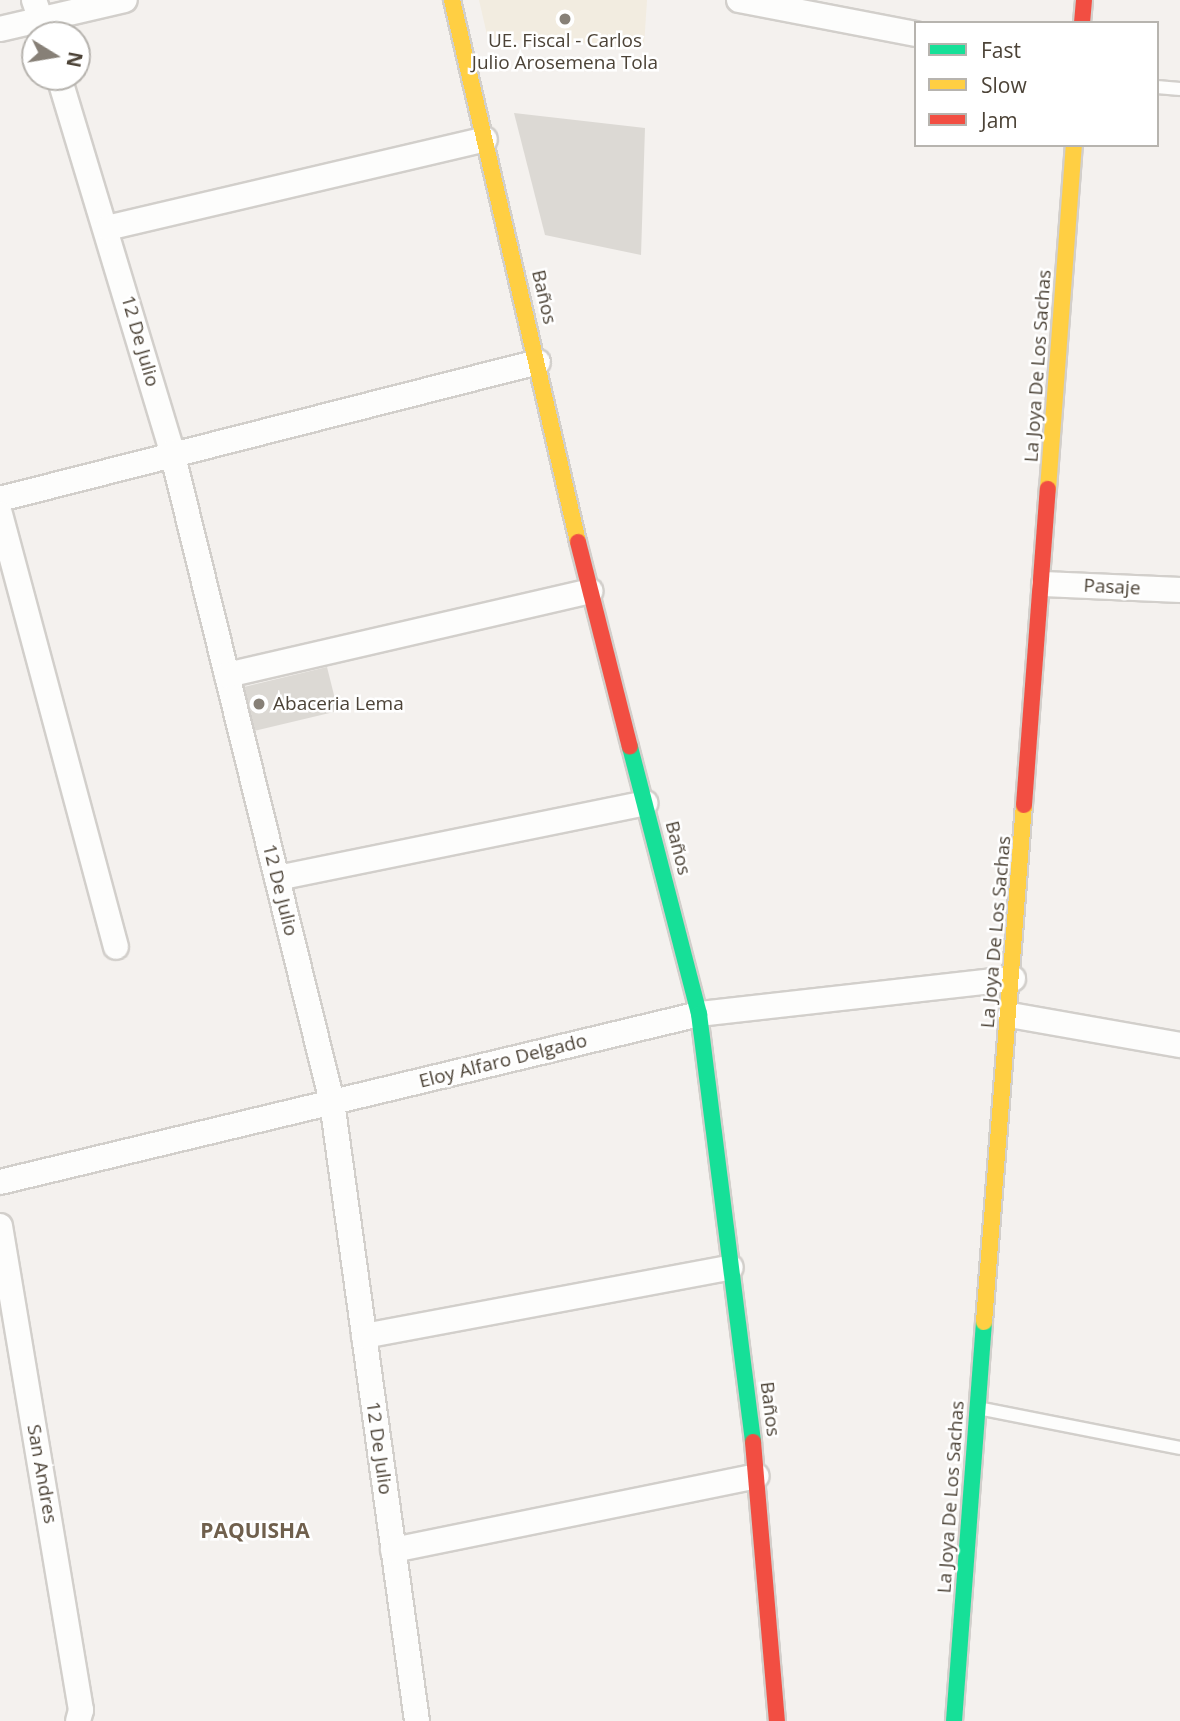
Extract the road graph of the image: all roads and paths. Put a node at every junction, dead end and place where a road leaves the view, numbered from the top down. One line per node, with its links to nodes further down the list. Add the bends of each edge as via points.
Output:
1 (125, 0): 5 (street)
2 (452, 0): 12 (street, Baños)
3 (739, 0): 8 (street)
4 (1084, 0): 6 (street)
5 (40, 18): 7 (street)
6 (1082, 21)
7 (0, 29)
8 (914, 34)
9 (1159, 87): 10 (lane)
10 (1180, 89)
11 (63, 91): 14 (street, 12 De Julio)
12 (485, 139): 14 (street); 15 (street, Baños)
13 (1074, 147): 19 (street, La Joya De Los Sachas)
14 (107, 228): 16 (street, 12 De Julio)
15 (538, 362): 16 (street); 21 (street, Baños)
16 (172, 452): 17 (street); 22 (street, 12 De Julio)
17 (0, 499)
18 (0, 514): 25 (street)
19 (1044, 584): 20 (street, Pasaje); 26 (street, La Joya De Los Sachas)
20 (1180, 590)
21 (590, 591): 22 (street); 23 (street, Baños)
22 (228, 675): 24 (street, 12 De Julio)
23 (645, 803): 24 (street); 27 (street, Baños)
24 (277, 878): 30 (street, 12 De Julio)
25 (116, 947)
26 (1013, 979): 27 (street, Eloy Alfaro Delgado); 28 (street, La Joya De Los Sachas)
27 (699, 1014): 30 (street, Eloy Alfaro Delgado); 33 (street, Baños)
28 (1010, 1015): 29 (street); 35 (street, La Joya De Los Sachas)
29 (1180, 1045)
30 (332, 1102): 31 (street, Eloy Alfaro Delgado); 34 (street, 12 De Julio)
31 (0, 1182)
32 (0, 1226): 39 (street, San Andres, via 81,1710)
33 (731, 1267): 34 (street); 37 (street, Baños)
34 (364, 1336): 38 (street, 12 De Julio)
35 (978, 1408): 36 (lane); 42 (street, La Joya De Los Sachas)
36 (1180, 1448)
37 (757, 1476): 38 (street); 41 (street, Baños)
38 (393, 1550): 40 (street, 12 De Julio)
39 (78, 1721)
40 (417, 1721)
41 (777, 1721)
42 (954, 1721)

